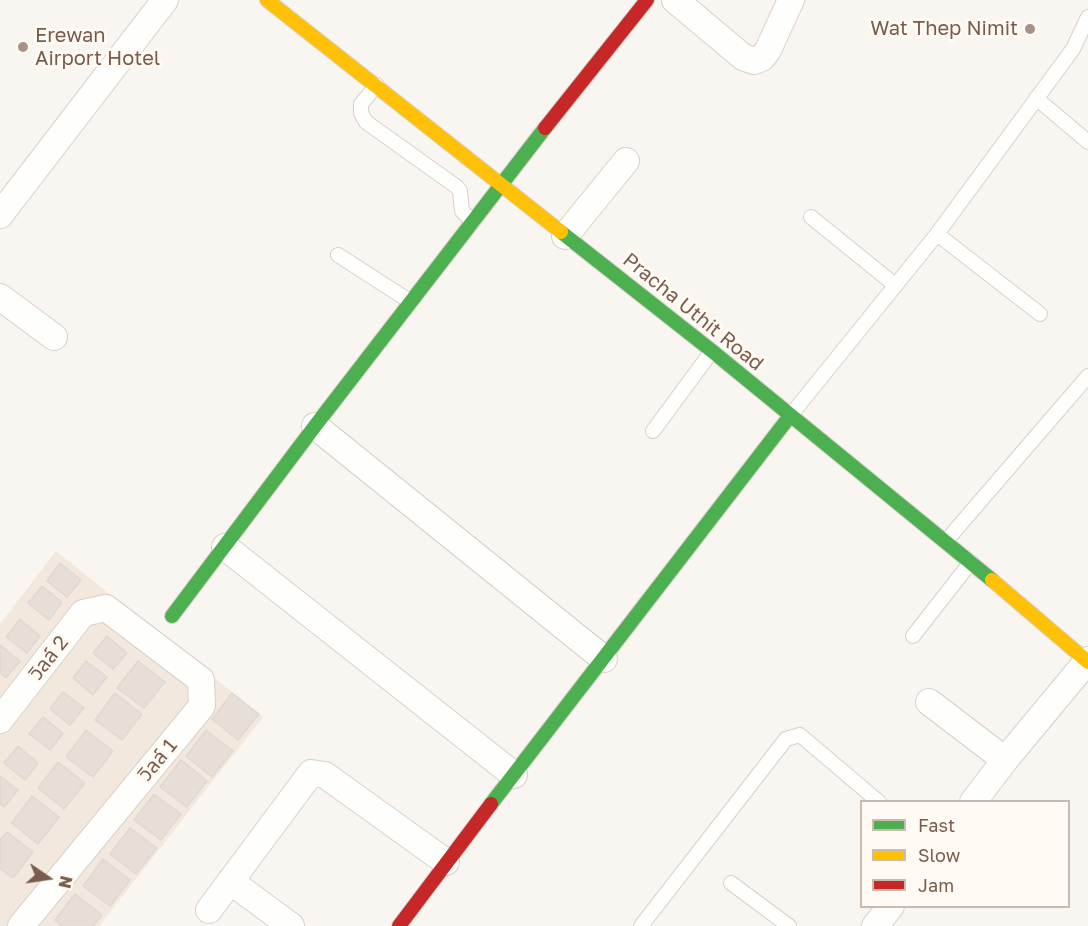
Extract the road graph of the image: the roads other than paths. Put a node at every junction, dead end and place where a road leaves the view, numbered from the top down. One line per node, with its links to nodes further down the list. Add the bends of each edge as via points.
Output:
1 (165, 0): 12 (street)
2 (647, 0): 11 (street)
3 (675, 0): 4 (street, via 743,57 754,61 768,50)
4 (791, 0)
5 (276, 2): 7 (street, Pracha Uthit Road)
6 (1088, 17): 8 (lane, via 1073,49)
7 (377, 85): 11 (street, Pracha Uthit Road); 14 (lane, via 361,104 366,122 457,187 462,211)
8 (1036, 98): 9 (lane); 15 (lane)
9 (1088, 142)
10 (626, 161): 16 (street)
11 (501, 184): 14 (street); 16 (street, Pracha Uthit Road)
12 (0, 215)
13 (811, 217): 18 (lane)
14 (473, 222): 20 (street)
15 (938, 234): 18 (lane); 21 (lane)
16 (565, 236): 23 (street, Pracha Uthit Road)
17 (338, 255): 20 (lane)
18 (895, 285): 25 (lane)
19 (0, 297): 22 (street)
20 (411, 302): 26 (street)
21 (1040, 314)
22 (54, 338)
23 (712, 351): 25 (street, Pracha Uthit Road); 27 (lane)
24 (1088, 376): 28 (lane)
25 (790, 416): 28 (street, Pracha Uthit Road); 34 (street)
26 (315, 426): 29 (street); 34 (street)
27 (653, 430)
28 (946, 542): 30 (street, Pracha Uthit Road)
29 (225, 547): 32 (street); 39 (street)
30 (971, 562): 33 (lane); 35 (street, Pracha Uthit Road)
31 (106, 608): 37 (street, วิลล์ 2, via 83,613); 47 (street, วิลล์ 1, via 201,680 202,706)
32 (172, 616)
33 (913, 636)
34 (604, 659): 39 (street)
35 (1088, 661): 38 (street)
36 (929, 702): 38 (street)
37 (0, 720)
38 (1005, 760): 41 (street)
39 (514, 775): 42 (street)
40 (878, 800): 50 (lane, via 800,735 786,739)
41 (974, 800)
42 (446, 862): 43 (street, via 325,775 311,774); 49 (street)
43 (230, 881): 46 (street); 48 (street)
44 (731, 883): 51 (lane)
45 (889, 908): 52 (street)
46 (209, 910)
47 (21, 926)
48 (291, 926)
49 (399, 926)
50 (641, 926)
51 (789, 926)
52 (875, 926)

